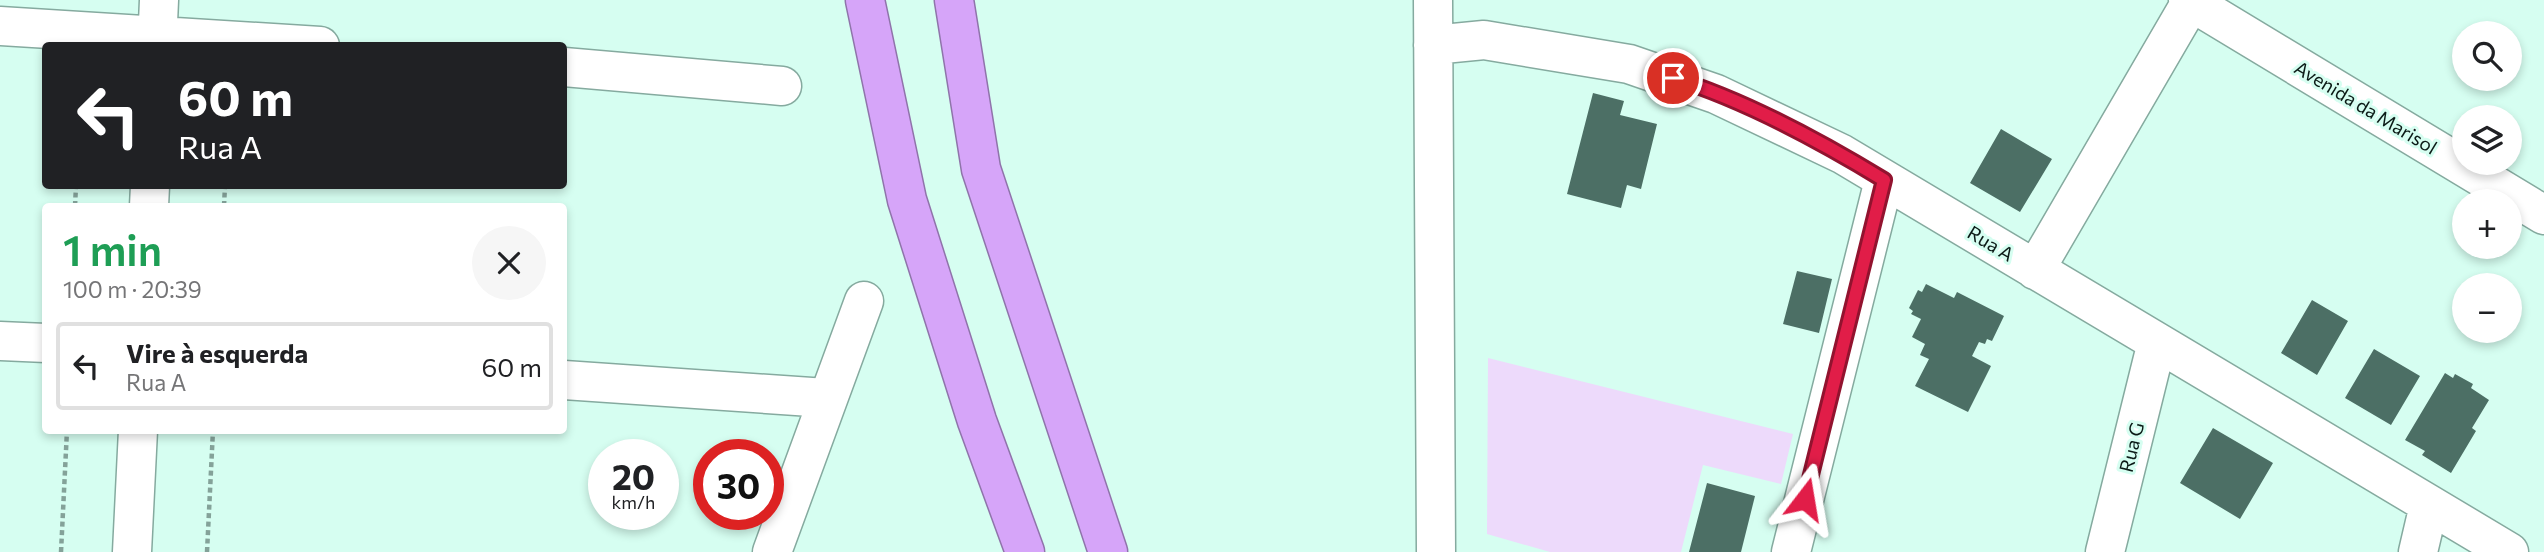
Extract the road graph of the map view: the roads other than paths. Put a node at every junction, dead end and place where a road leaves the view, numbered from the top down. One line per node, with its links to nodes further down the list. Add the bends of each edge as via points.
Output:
1 (865, 0): 24 (highway, via 907,200 977,421)
2 (954, 0): 25 (highway, via 981,169)
3 (1433, 0): 8 (street)
4 (2189, 1): 12 (street, Avenida da Marisol); 13 (street)
5 (0, 26): 6 (street)
6 (158, 27): 7 (street)
7 (286, 42)
8 (1433, 45): 11 (street, Rua A, via 1484,40 1629,64 1716,94 1842,154); 26 (street)
9 (567, 67): 10 (street)
10 (782, 86)
11 (1884, 180): 13 (street, Rua A); 27 (street)
12 (2544, 215)
13 (2035, 270): 16 (street, Rua A)
14 (864, 301): 19 (street)
15 (0, 341): 17 (street)
16 (2157, 342): 21 (street, Rua A); 28 (street, Rua G)
17 (42, 343)
18 (567, 380): 19 (street)
19 (826, 398): 23 (street)
20 (138, 434): 22 (street)
21 (2429, 505): 29 (street); 30 (street, Rua A)
22 (132, 552)
23 (772, 552)
24 (1025, 552)
25 (1108, 552)
26 (1436, 552)
27 (1791, 552)
28 (2105, 552)
29 (2417, 552)
30 (2509, 552)

